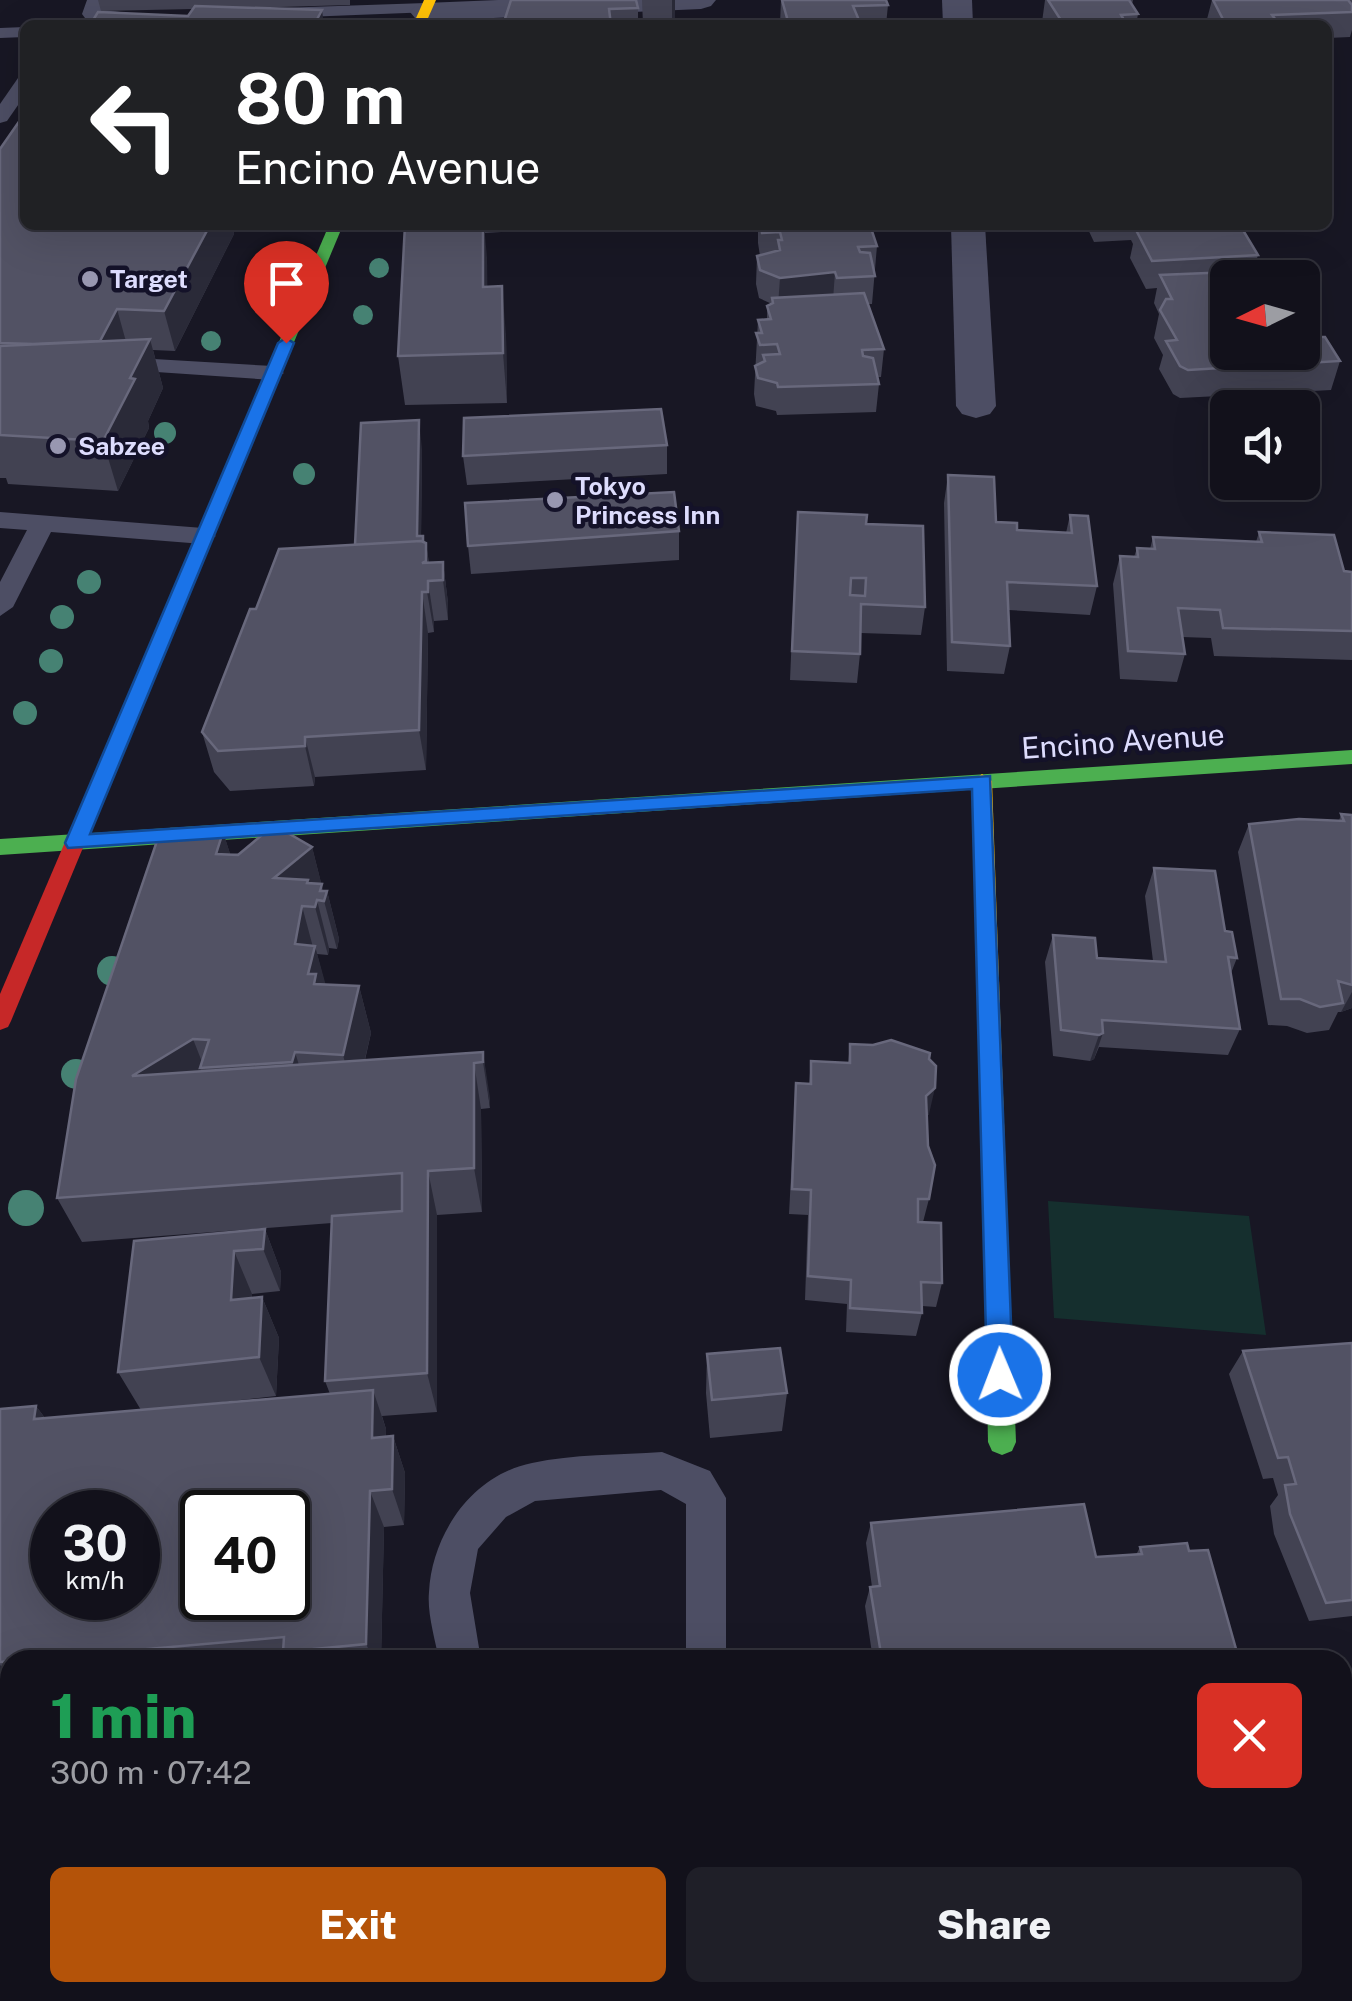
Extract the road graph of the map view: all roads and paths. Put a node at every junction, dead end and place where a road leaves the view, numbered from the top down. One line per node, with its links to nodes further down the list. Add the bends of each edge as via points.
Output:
1 (96, 0): 5 (lane, via 91,14 102,18)
2 (701, 0): 3 (street)
3 (425, 11): 4 (lane)
4 (266, 14)
5 (155, 18)
6 (20, 74): 7 (lane)
7 (0, 117)
8 (334, 230): 11 (street)
9 (968, 230): 12 (street)
10 (120, 364): 11 (lane)
11 (273, 372): 15 (street)
12 (976, 406)
13 (0, 520): 14 (lane)
14 (43, 523): 15 (lane); 16 (lane)
15 (204, 536): 19 (street)
16 (0, 606)
17 (1352, 757): 18 (street, Encino Avenue)
18 (982, 781): 19 (street, Encino Avenue); 22 (street)
19 (76, 843): 20 (street, Encino Avenue); 21 (street)
20 (0, 847)
21 (0, 1022)
22 (1002, 1442)
23 (458, 1650): 24 (lane, via 449,1593 460,1540 492,1503 530,1482 662,1472 696,1485 706,1498)
24 (707, 1650)

